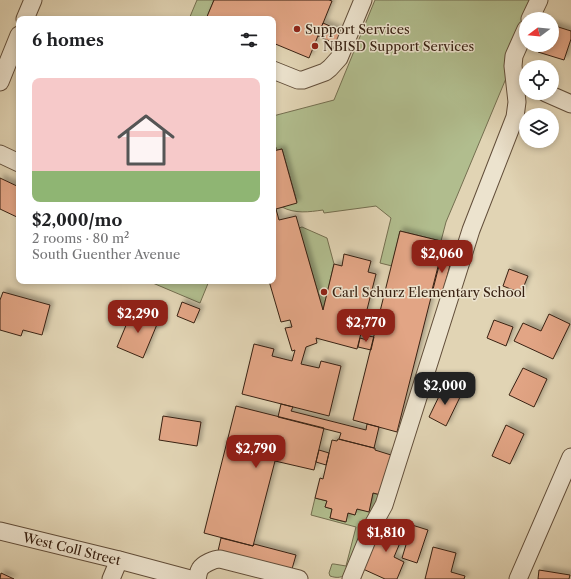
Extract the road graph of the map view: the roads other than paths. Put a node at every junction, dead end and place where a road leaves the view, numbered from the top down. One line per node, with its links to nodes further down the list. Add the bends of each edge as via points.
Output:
1 (33, 0): 5 (street)
2 (362, 0): 8 (street, via 339,58 330,68 303,80)
3 (538, 0): 4 (street)
4 (533, 12)
5 (27, 16)
6 (16, 42): 10 (street)
7 (519, 45): 9 (street, via 513,66)
8 (276, 71)
9 (519, 80)
10 (0, 82)
11 (519, 92): 23 (street, via 515,117 471,230 384,505 374,522)
12 (559, 99): 13 (street)
13 (571, 104)
14 (0, 154): 15 (street)
15 (16, 162)
16 (571, 457): 24 (street)
17 (0, 531): 18 (street, West Coll Street)
18 (119, 560): 19 (street); 20 (street, West Coll Street)
19 (111, 579)
20 (190, 579)
21 (197, 579): 22 (street, via 201,568 212,560 220,559)
22 (299, 579)
23 (351, 579)
24 (518, 579)

